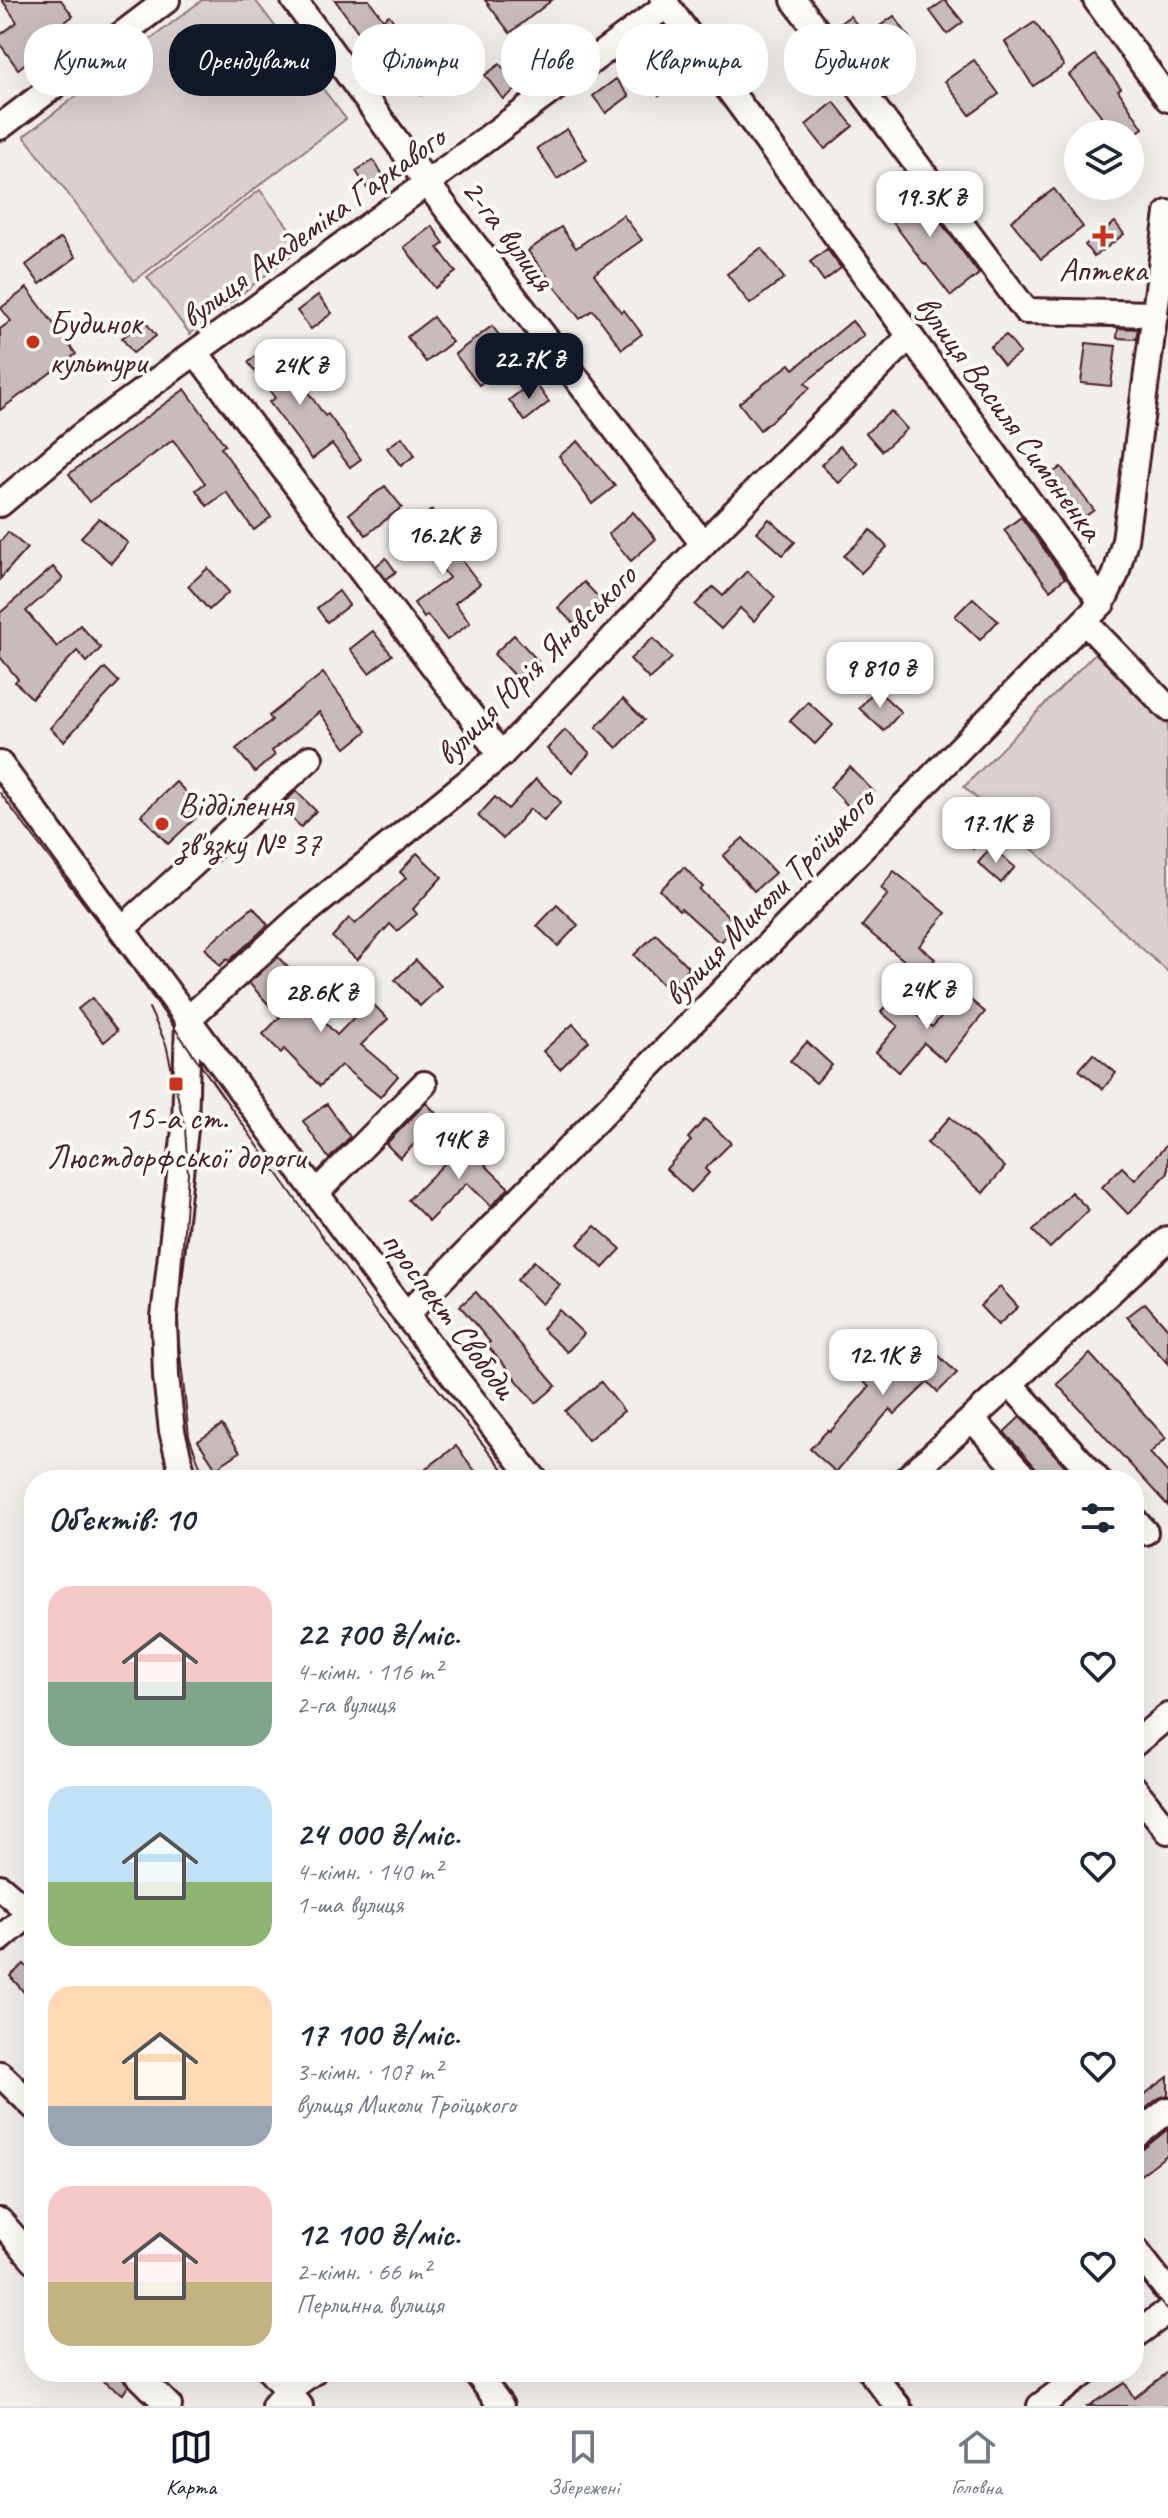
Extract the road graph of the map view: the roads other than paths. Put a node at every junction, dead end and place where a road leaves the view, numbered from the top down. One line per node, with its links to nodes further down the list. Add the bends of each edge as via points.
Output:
1 (167, 0): 7 (street)
2 (294, 0): 8 (street, 2-га вулиця)
3 (794, 0): 10 (street, via 1026,311)
4 (1096, 0): 6 (street)
5 (665, 2): 8 (street, вулиця Академіка Гаркавого); 11 (street, вулиця Василя Симоненка)
6 (1168, 99)
7 (3, 117)
8 (427, 183): 12 (street, вулиця Академіка Гаркавого); 14 (street, 2-га вулиця)
9 (1168, 213): 10 (street, вулиця Миколи Троїцького)
10 (1159, 319): 15 (street, вулиця Миколи Троїцького, via 1125,540)
11 (910, 336): 14 (street, вулиця Юрія Яновського); 15 (street, вулиця Василя Симоненка)
12 (196, 353): 13 (street, вулиця Академіка Гаркавого, via 82,435); 18 (street)
13 (0, 504)
14 (703, 544): 18 (street, вулиця Юрія Яновського)
15 (1102, 603): 16 (street, вулиця Миколи Троїцького)
16 (1085, 622): 17 (street); 26 (street, вулиця Миколи Троїцького)
17 (1168, 708)
18 (501, 755): 22 (street, вулиця Юрія Яновського, via 299,918)
19 (310, 758): 21 (street)
20 (0, 764): 21 (street, проспект Свободи)
21 (122, 929): 22 (street, проспект Свободи)
22 (188, 1019): 24 (street, проспект Свободи); 29 (street, via 185,1129 164,1317 172,1431)
23 (424, 1084): 24 (street)
24 (316, 1193): 26 (street, проспект Свободи)
25 (1168, 1239): 27 (street)
26 (406, 1315): 30 (street, проспект Свободи)
27 (1010, 1384): 28 (street); 33 (street)
28 (972, 1419): 31 (street); 32 (street)
29 (182, 1470)
30 (527, 1470)
31 (916, 1470)
32 (1018, 1470)
33 (1089, 1470)
34 (1168, 1716): 35 (street)
35 (1144, 1736)
36 (1144, 1801): 37 (street)
37 (1168, 1831)
38 (0, 1887): 39 (street)
39 (24, 1905)
40 (24, 1918): 41 (street)
41 (0, 1939)
42 (0, 2074): 43 (street)
43 (24, 2097)
44 (1168, 2110): 45 (street)
45 (1144, 2129)
46 (0, 2221): 47 (street)
47 (24, 2249)
48 (1144, 2261): 49 (street)
49 (1168, 2292)
50 (1168, 2311): 51 (street)
51 (1144, 2329)
52 (145, 2382): 59 (street)
53 (277, 2382): 58 (street)
54 (304, 2382): 58 (street)
55 (483, 2382): 60 (street)
56 (879, 2382): 61 (street)
57 (1072, 2382): 62 (street)
58 (287, 2401)
59 (169, 2406)
60 (501, 2406)
61 (898, 2406)
62 (1040, 2406)

